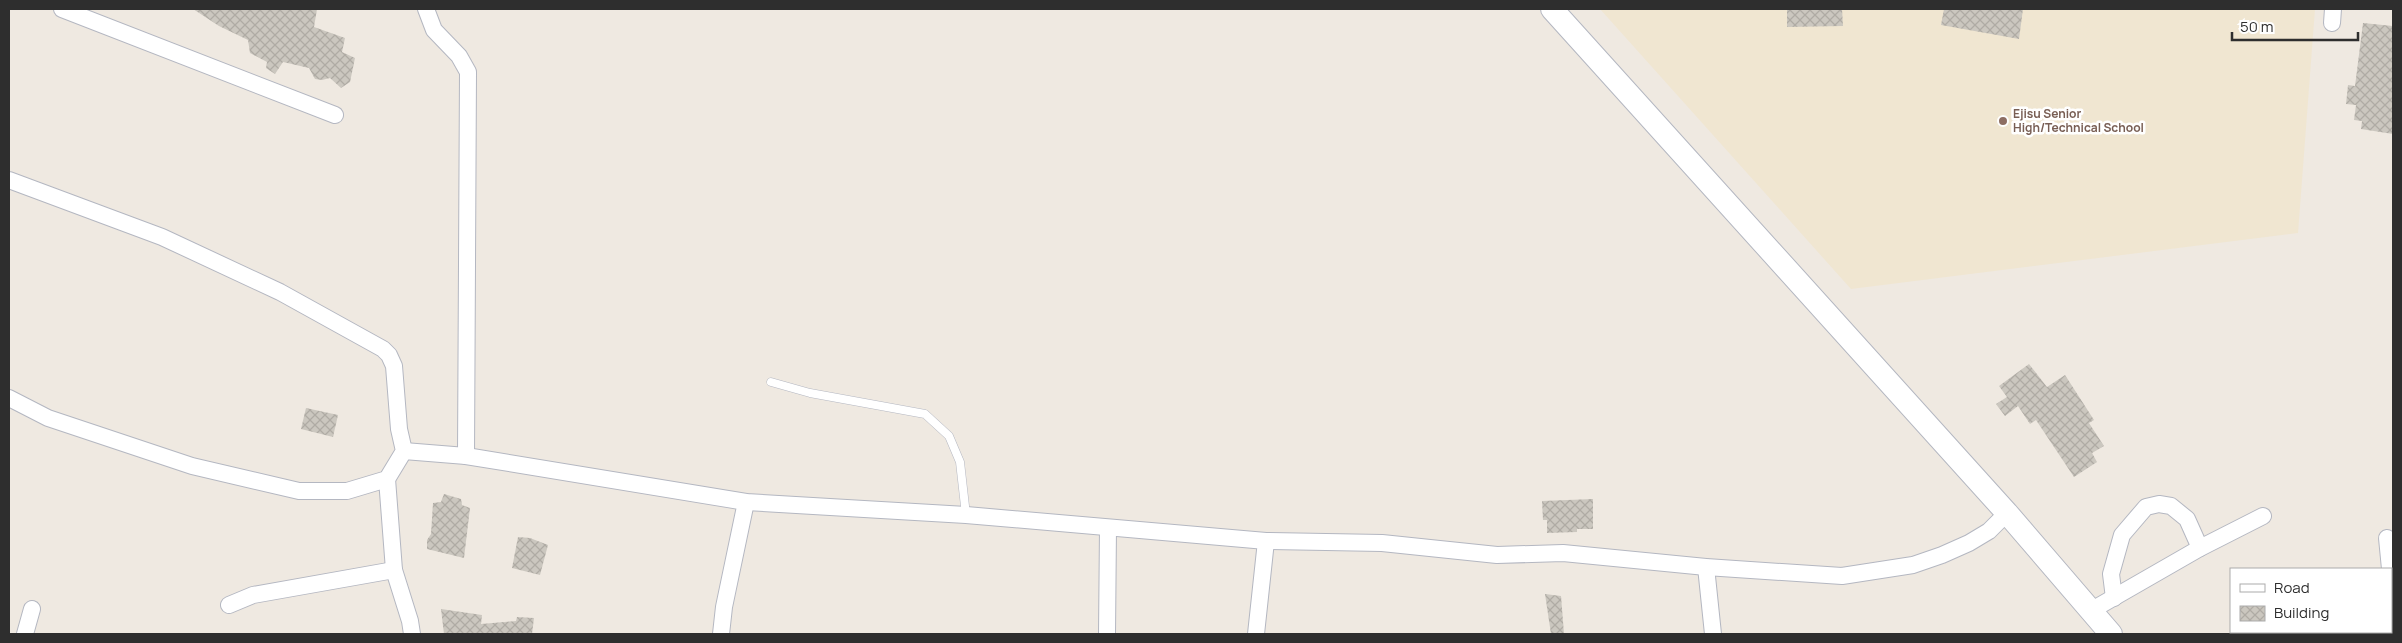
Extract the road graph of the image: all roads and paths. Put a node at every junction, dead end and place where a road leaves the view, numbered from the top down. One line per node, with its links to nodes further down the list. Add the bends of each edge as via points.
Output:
1 (62, 9): 4 (street)
2 (426, 9): 9 (street, via 434,30 459,56 468,72)
3 (1552, 9): 12 (main road)
4 (335, 115)
5 (9, 180): 8 (street, via 162,237 280,292 383,349 394,366 399,430)
6 (771, 382): 13 (lane, via 925,414 949,436 960,462)
7 (9, 398): 10 (street, via 48,418 192,466 299,492 347,490)
8 (404, 451): 9 (street); 10 (street)
9 (466, 456): 11 (street)
10 (387, 479): 21 (street)
11 (746, 502): 13 (street); 28 (street)
12 (2007, 514): 19 (street, via 1989,531 1969,543 1913,565 1842,576); 25 (main road)
13 (966, 516): 15 (street)
14 (2264, 516): 18 (street)
15 (1108, 528): 17 (street); 29 (street)
16 (2387, 538): 20 (street)
17 (1266, 541): 19 (street, via 1382,543 1497,555 1563,553); 30 (street)
18 (2200, 548): 22 (street); 22 (street, via 2188,519 2171,506 2146,506 2122,535 2111,574)
19 (1706, 567): 31 (street)
20 (2391, 568)
21 (394, 570): 23 (street, via 253,595); 27 (street)
22 (2114, 598): 25 (street)
23 (229, 605)
24 (32, 609): 26 (street)
25 (2092, 610): 32 (main road)
26 (25, 634)
27 (412, 634)
28 (721, 634)
29 (1107, 634)
30 (1256, 634)
31 (1713, 634)
32 (2111, 634)

